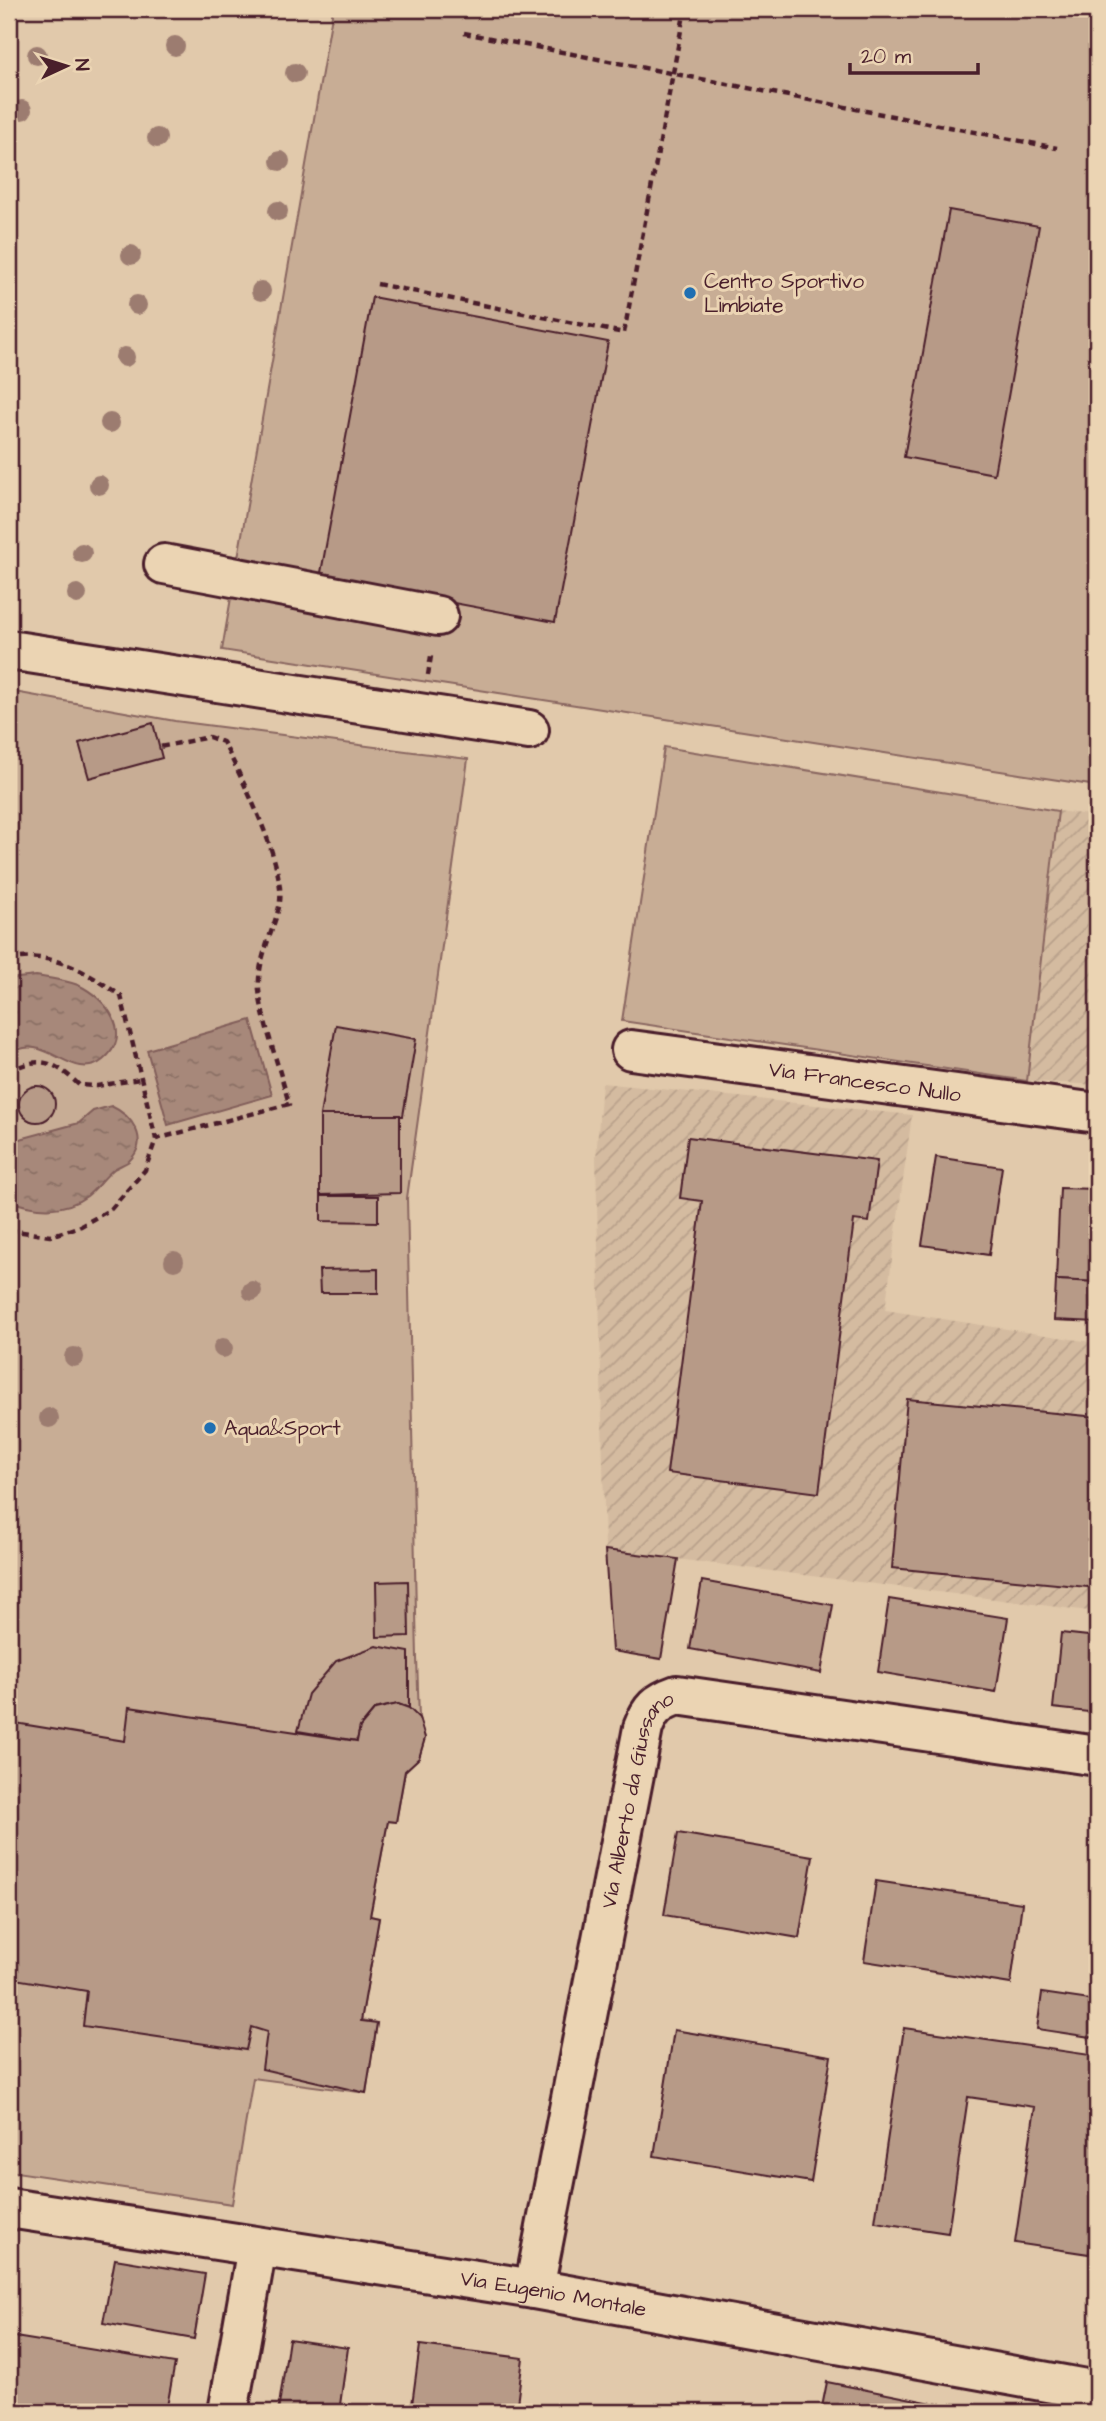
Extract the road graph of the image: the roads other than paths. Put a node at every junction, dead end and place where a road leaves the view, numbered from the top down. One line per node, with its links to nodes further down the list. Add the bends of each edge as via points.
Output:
1 (164, 564): 2 (street)
2 (438, 616)
3 (9, 650): 4 (street)
4 (529, 730)
5 (631, 1050): 6 (street, Via Francesco Nullo)
6 (1097, 1114)
7 (1097, 1756): 10 (street, Via Alberto da Giussano, via 677,1695 649,1711)
8 (9, 2208): 9 (street, Via Eugenio Montale)
9 (257, 2247): 10 (street, Via Eugenio Montale); 12 (street)
10 (534, 2289): 11 (street, Via Eugenio Montale)
11 (1097, 2391)
12 (228, 2412)

